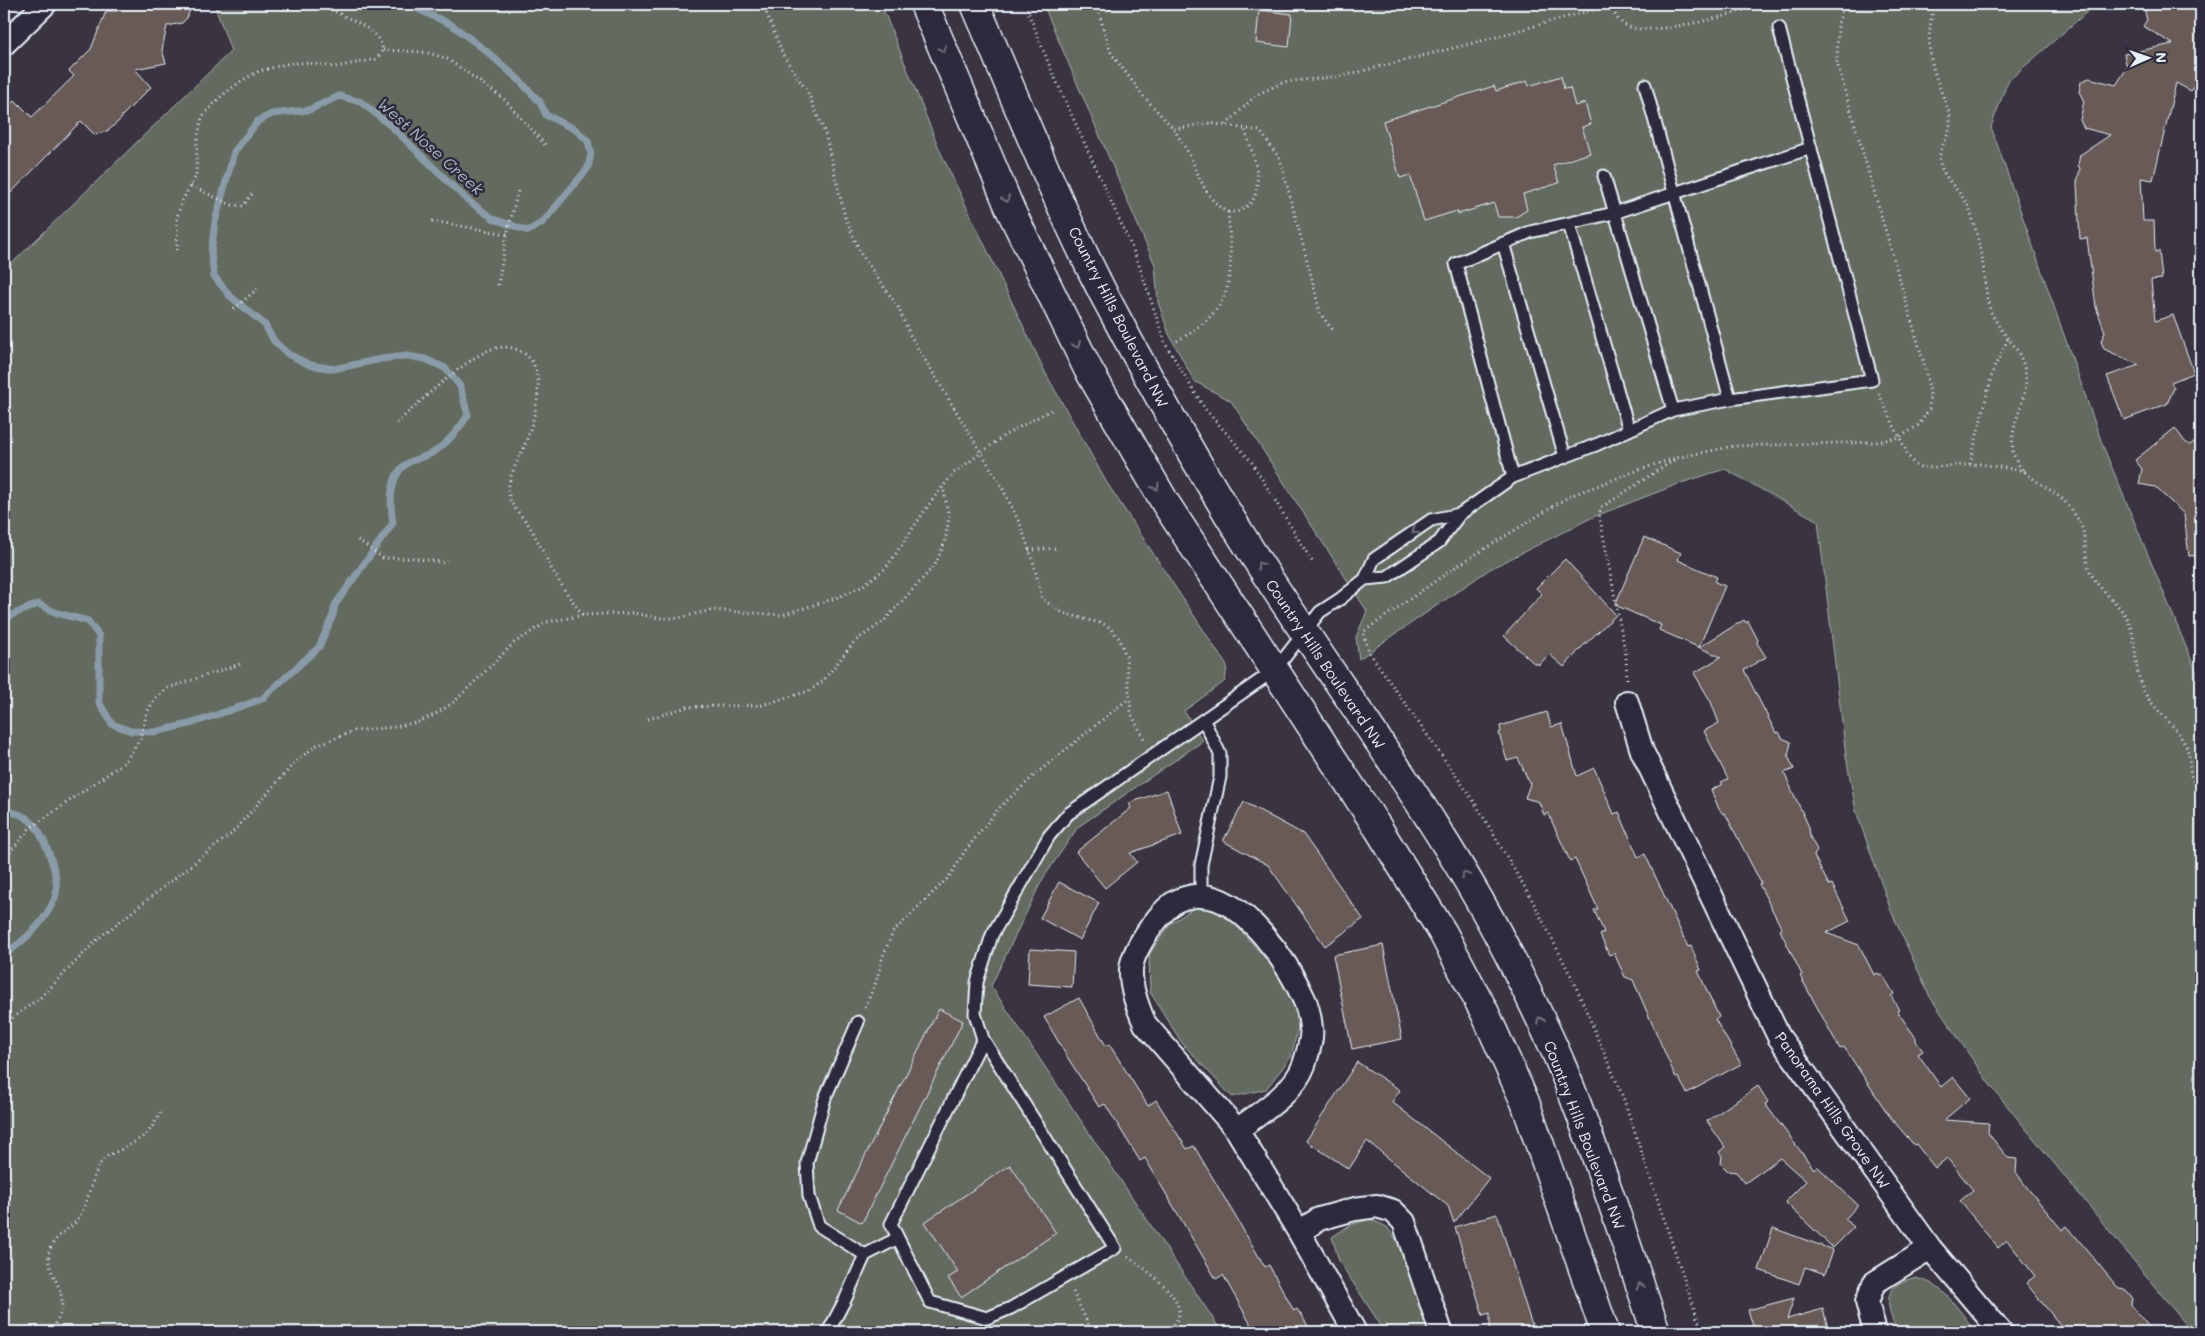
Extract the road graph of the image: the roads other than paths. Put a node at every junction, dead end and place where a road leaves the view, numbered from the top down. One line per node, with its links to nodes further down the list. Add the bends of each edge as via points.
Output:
1 (45, 4): 5 (street)
2 (924, 4): 21 (main road, one-way to 21, via 1011,211 1088,369 1166,504)
3 (975, 4): 20 (main road, Country Hills Boulevard NW, one-way to 3, via 1184,441 1102,291)
4 (1779, 28): 7 (lane)
5 (4, 44)
6 (1645, 85): 9 (lane)
7 (1810, 148): 9 (lane); 13 (lane, via 1872,380)
8 (1604, 176): 10 (lane)
9 (1674, 193): 10 (lane); 13 (lane)
10 (1614, 213): 11 (lane); 14 (lane)
11 (1569, 224): 12 (lane, via 1530,232); 15 (lane)
12 (1503, 242): 16 (lane); 17 (lane, via 1456,264)
13 (1730, 399): 14 (lane)
14 (1673, 410): 15 (lane)
15 (1629, 430): 16 (lane)
16 (1565, 457): 17 (lane)
17 (1514, 476): 18 (lane)
18 (1460, 514): 19 (lane, via 1439,542 1387,577); 19 (lane, one-way to 19, via 1431,520 1374,559)
19 (1365, 579): 20 (lane, via 1320,612)
20 (1305, 634): 21 (lane); 36 (main road, Country Hills Boulevard NW, one-way to 20, via 1604,1177 1562,1066 1515,967 1437,830)
21 (1275, 670): 23 (lane); 35 (main road, via 1443,933 1485,1013 1525,1102)
22 (1628, 702): 30 (street, Panorama Hills Grove NW, via 1642,752 1779,1037)
23 (1204, 721): 24 (lane, via 1220,754 1220,777 1201,865); 26 (lane, via 1068,814 1049,836 992,935 977,982 975,1014)
24 (1201, 896): 27 (street, via 1174,902 1156,920 1141,942 1131,969 1134,992 1146,1024); 27 (street, via 1214,898 1239,911 1275,949 1305,1000 1312,1031 1304,1066 1284,1095)
25 (858, 1022): 31 (lane, via 825,1098 807,1163 809,1196 819,1226)
26 (983, 1039): 29 (lane, via 891,1224); 29 (lane, via 1115,1248 1011,1308 987,1318 930,1302)
27 (1237, 1130): 28 (street)
28 (1299, 1232): 33 (street); 34 (street, via 1319,1219 1355,1209 1377,1206 1393,1211 1404,1222)
29 (898, 1238): 31 (lane)
30 (1930, 1248): 37 (street, via 1874,1283 1867,1302); 38 (street, Panorama Hills Grove NW)
31 (865, 1255): 32 (lane)
32 (828, 1332)
33 (1355, 1332)
34 (1441, 1332)
35 (1605, 1332)
36 (1656, 1332)
37 (1875, 1332)
38 (2002, 1332)

